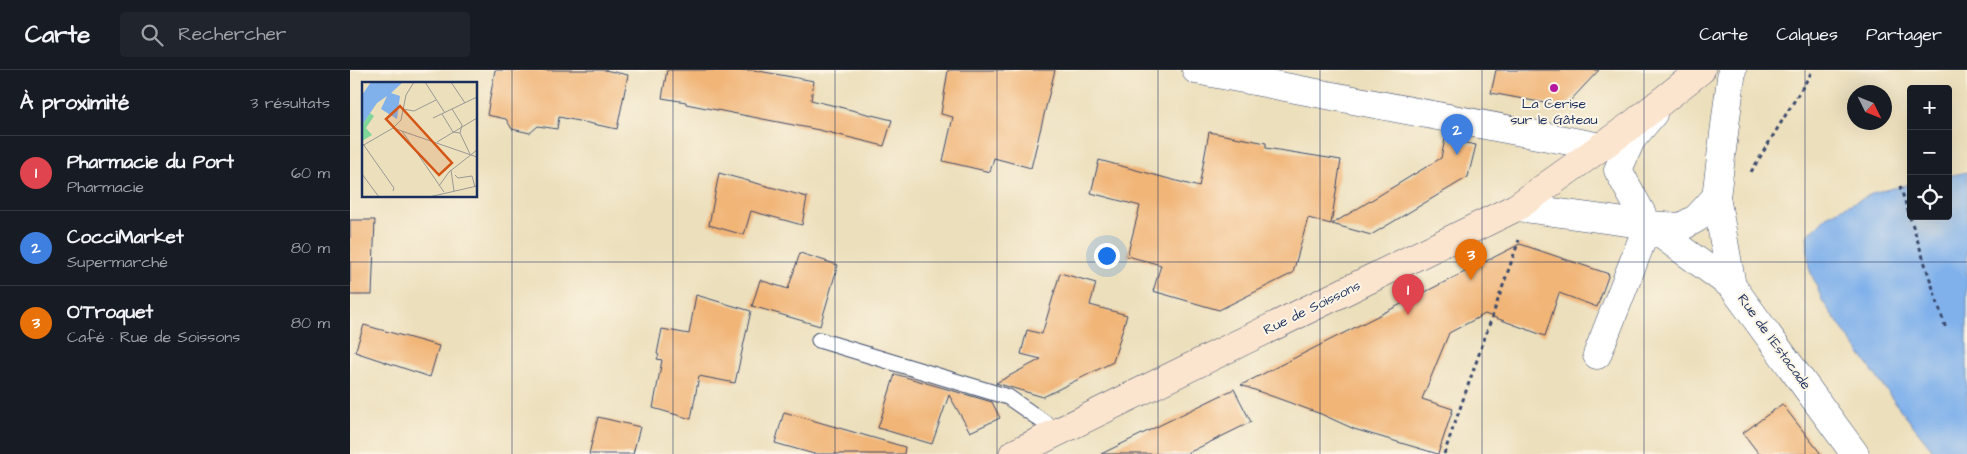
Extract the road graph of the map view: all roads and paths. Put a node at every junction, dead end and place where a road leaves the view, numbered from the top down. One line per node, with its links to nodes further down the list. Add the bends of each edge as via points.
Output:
1 (1196, 70): 6 (street)
2 (1701, 70): 5 (main road, Rue de Soissons)
3 (1732, 70): 9 (street, Rue de l'Estacade)
4 (1813, 70): 7 (path)
5 (1673, 92): 6 (main road, Rue de Soissons); 11 (street, via 1630,140 1618,170)
6 (1602, 147): 10 (main road, Rue de Soissons)
7 (1748, 178)
8 (1900, 186): 13 (path)
9 (1716, 198): 11 (street, via 1697,218 1681,227); 12 (street, Rue de l'Estacade)
10 (1524, 208): 11 (street); 16 (main road, Rue de Soissons); 18 (path)
11 (1648, 226): 12 (street); 15 (street)
12 (1732, 286): 19 (street, Rue de l'Estacade)
13 (1946, 329)
14 (819, 340): 16 (lane, via 1008,397)
15 (1597, 355)
16 (1058, 432): 17 (main road, Rue de Soissons)
17 (1014, 454)
18 (1444, 454)
19 (1855, 454)

